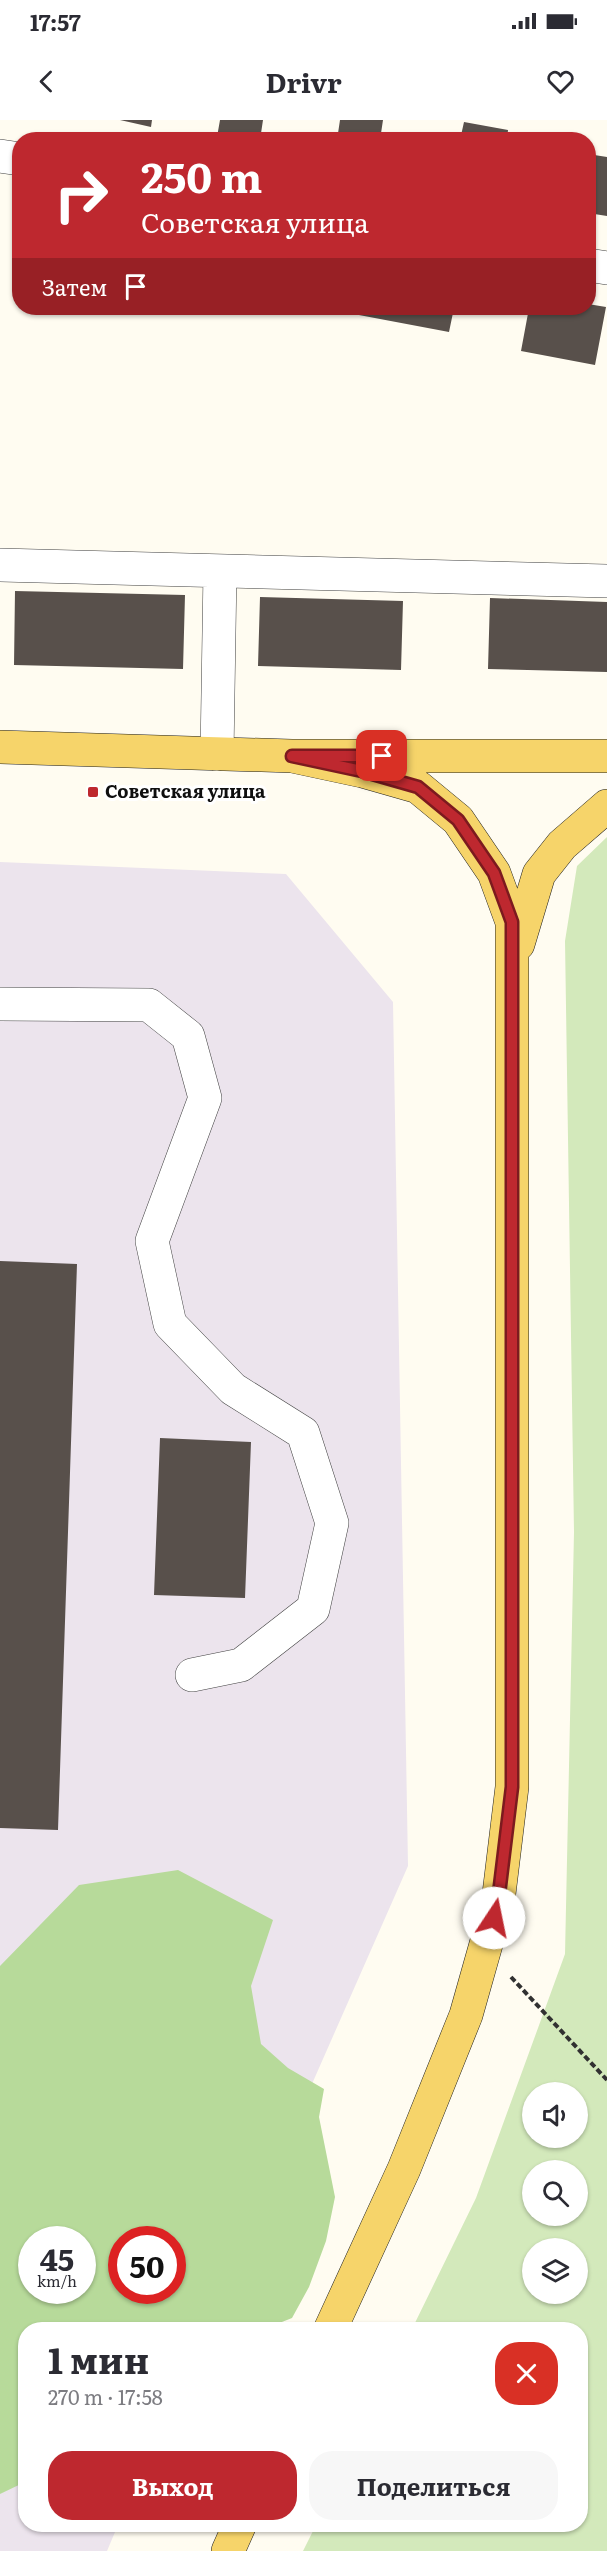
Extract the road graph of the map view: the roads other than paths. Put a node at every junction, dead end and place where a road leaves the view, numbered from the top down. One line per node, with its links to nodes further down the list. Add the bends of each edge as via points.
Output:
1 (0, 565): 2 (street)
2 (220, 571): 3 (street); 5 (street)
3 (607, 581)
4 (0, 747): 5 (main road)
5 (217, 754): 6 (main road)
6 (292, 756): 7 (main road); 9 (main road, via 418,787 458,820 494,873 512,922)
7 (607, 756)
8 (607, 806): 9 (main road, via 562,845 539,874 521,928)
9 (512, 976): 12 (main road, via 512,1787 498,1902 466,2015 404,2169)
10 (0, 1004): 11 (street, via 149,1005 188,1036 205,1098 152,1241 170,1324 233,1389 303,1433 332,1523 314,1609 242,1665)
11 (192, 1675)
12 (334, 2322)
13 (236, 2532): 14 (main road)
14 (228, 2551)

